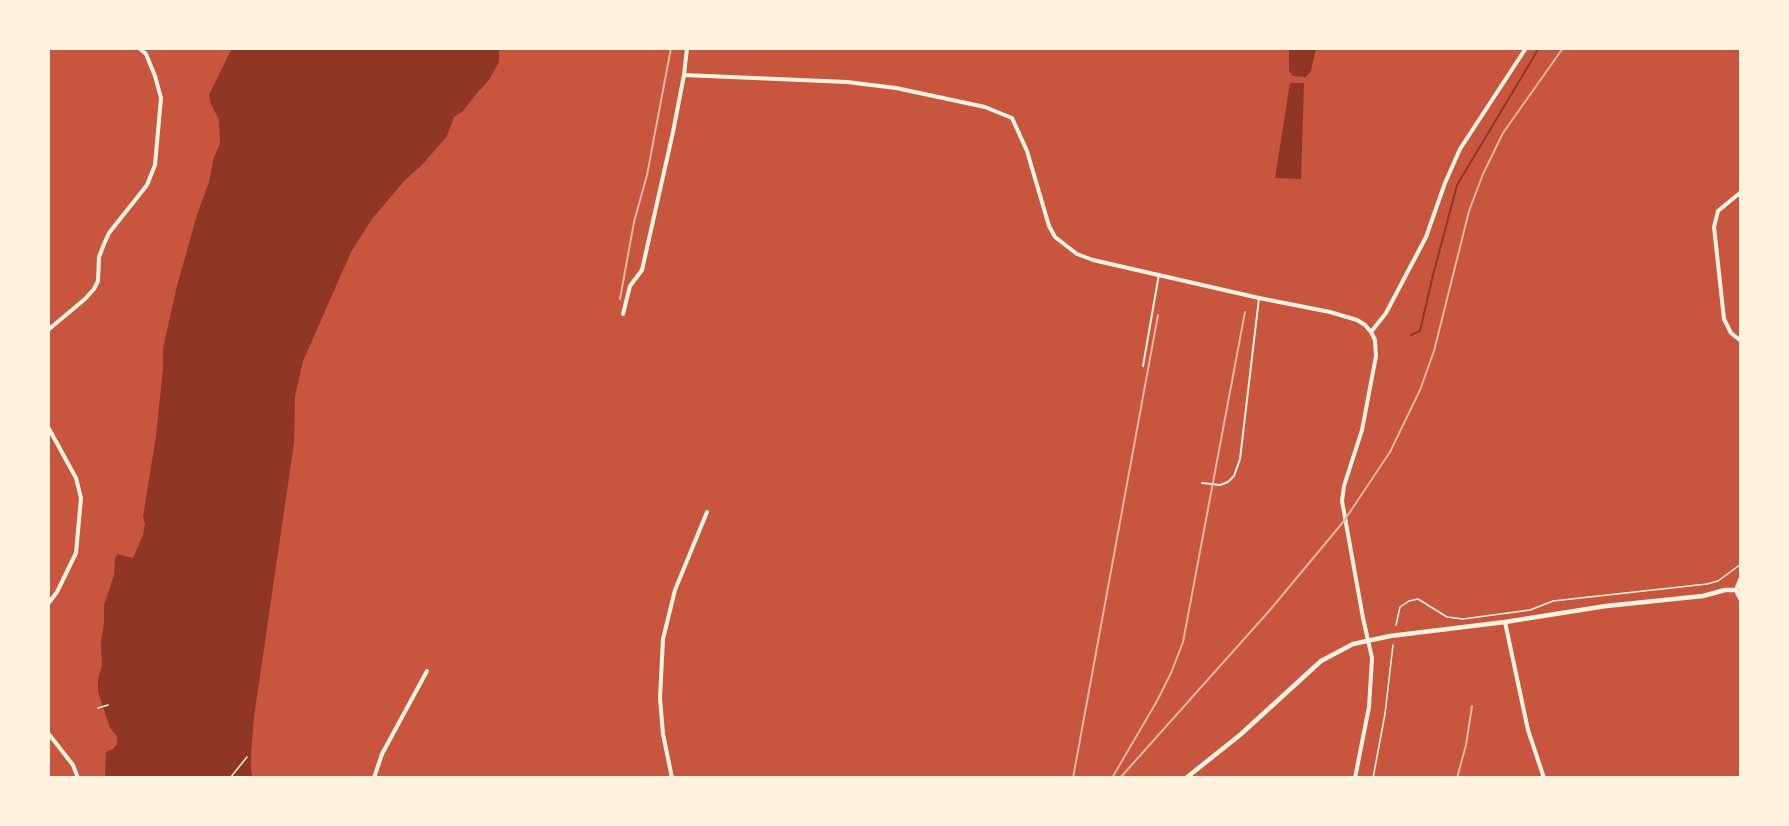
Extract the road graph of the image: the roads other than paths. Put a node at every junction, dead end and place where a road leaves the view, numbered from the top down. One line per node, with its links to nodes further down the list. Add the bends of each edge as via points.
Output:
1 (139, 48): 9 (street, via 146,54 161,98 155,165 147,185 104,244 94,289)
2 (687, 48): 4 (street)
3 (1526, 48): 10 (street, via 1460,149 1425,237 1386,313)
4 (684, 75): 6 (street, via 896,88 985,107 1012,118 1055,237 1066,248 1087,258); 8 (street, via 642,270 630,286)
5 (1741, 192): 11 (street, via 1718,211 1714,227 1724,319 1731,333)
6 (1159, 274): 7 (street); 12 (lane)
7 (1260, 298): 10 (street, via 1357,320); 16 (lane, via 1240,459 1228,482)
8 (622, 315)
9 (48, 330)
10 (1371, 332): 23 (street, via 1376,357 1362,430 1342,501)
11 (1741, 341)
12 (1143, 366)
13 (48, 427): 21 (street, via 76,478 81,518 76,553)
14 (1741, 448): 15 (street)
15 (1741, 468)
16 (1202, 483)
17 (707, 512): 28 (street, via 675,590 663,639 660,698)
18 (1741, 578): 19 (street)
19 (1736, 590): 20 (street); 22 (street)
20 (1741, 600)
21 (48, 604)
22 (1505, 622): 23 (street); 31 (street, via 1528,730)
23 (1368, 640): 29 (street, via 1321,661); 30 (street, via 1371,692)
24 (427, 671): 27 (street, via 382,754)
25 (48, 733): 26 (street, via 73,765)
26 (78, 778)
27 (374, 778)
28 (672, 778)
29 (1186, 778)
30 (1355, 778)
31 (1544, 778)

